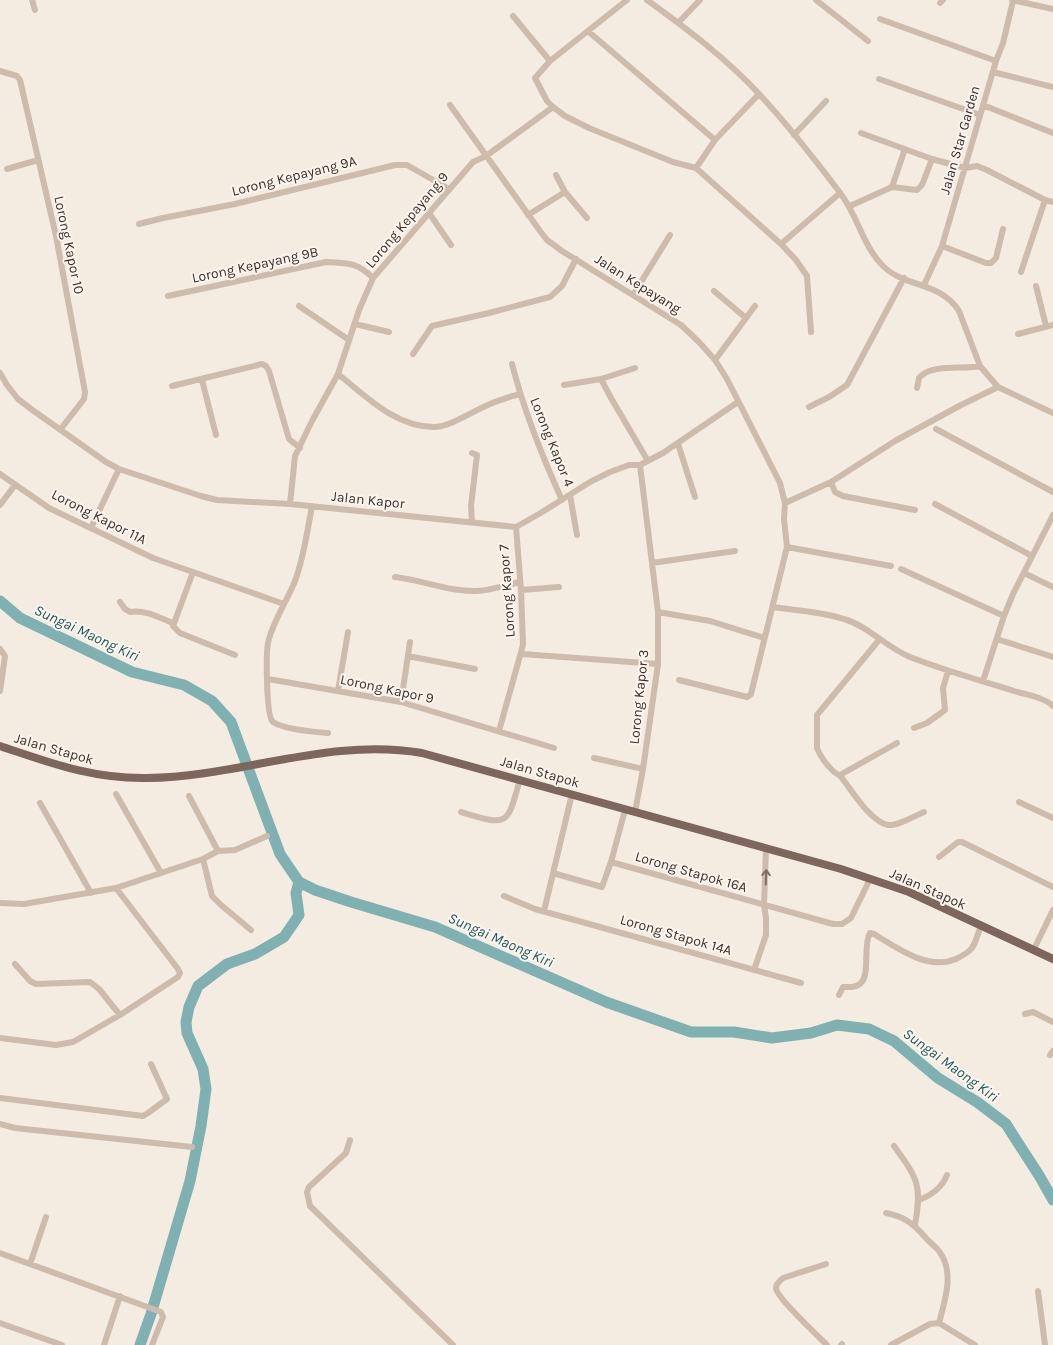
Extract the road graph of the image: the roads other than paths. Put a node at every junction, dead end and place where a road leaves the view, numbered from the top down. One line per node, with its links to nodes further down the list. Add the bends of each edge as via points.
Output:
1 (32, 0): 8 (street)
2 (626, 0): 12 (street)
3 (647, 0): 11 (street)
4 (700, 0): 11 (street)
5 (816, 0): 13 (street)
6 (1012, 0): 7 (street); 15 (street, Jalan Star Garden)
7 (1053, 9)
8 (35, 10)
9 (513, 16): 14 (street)
10 (880, 19): 15 (street)
11 (678, 23): 20 (street)
12 (588, 32): 14 (street); 29 (street)
13 (868, 41)
14 (550, 61): 24 (street, via 535,78)
15 (996, 61): 17 (street, Jalan Star Garden)
16 (0, 71): 33 (street, Lorong Kapor 10, via 20,80)
17 (992, 72): 19 (street); 22 (street, Jalan Star Garden)
18 (879, 79): 25 (street)
19 (1053, 88)
20 (759, 94): 28 (street); 29 (street)
21 (826, 101): 28 (street)
22 (983, 105): 25 (street, Jalan Star Garden); 27 (street)
23 (450, 106): 31 (street, Jalan Kepayang)
24 (553, 107): 31 (street, Lorong Kepayang 9); 34 (street, via 589,128)
25 (980, 116): 35 (street, Jalan Star Garden)
26 (861, 133): 30 (street)
27 (1053, 133)
28 (794, 136): 41 (street)
29 (715, 140): 34 (street)
30 (905, 149): 32 (street); 38 (street)
31 (486, 156): 39 (street, Lorong Kepayang 9, via 473,162); 46 (street, Jalan Kepayang)
32 (932, 158): 35 (street); 38 (street, via 917,190)
33 (38, 160): 36 (street); 90 (street, Lorong Kapor 10, via 56,236 85,392)
34 (696, 168): 51 (street)
35 (964, 168): 42 (street, via 977,166); 53 (street, Jalan Star Garden)
36 (7, 169)
37 (556, 175): 40 (street)
38 (892, 187): 44 (street)
39 (449, 189): 45 (street, Lorong Kepayang 9); 48 (street, Lorong Kepayang 9A, via 407,165 395,164)
40 (565, 192): 46 (street); 47 (street)
41 (840, 193): 44 (street); 51 (street)
42 (1045, 200): 43 (street); 55 (street)
43 (1053, 202)
44 (850, 206): 57 (street, via 874,256 885,268)
45 (429, 213): 52 (street); 56 (street, Lorong Kepayang 9)
46 (528, 215): 54 (street, Jalan Kepayang, via 547,240)
47 (587, 218)
48 (139, 224)
49 (1004, 230): 53 (street, via 996,258 991,263)
50 (670, 235): 61 (street)
51 (781, 244): 69 (street, via 807,276)
52 (451, 245)
53 (942, 246): 58 (street, Jalan Star Garden)
54 (576, 259): 61 (street, Jalan Kepayang); 72 (street, via 562,286 550,297 432,326)
55 (1021, 272)
56 (373, 278): 62 (street, Lorong Kepayang 9B, via 362,267 326,262); 66 (street, Lorong Kepayang 9)
57 (904, 278): 58 (street); 87 (street, via 847,385)
58 (924, 285): 75 (street, via 947,296 955,304)
59 (1036, 286): 67 (street)
60 (714, 290): 65 (street)
61 (633, 295): 73 (street, Jalan Kepayang, via 681,325)
62 (168, 296)
63 (299, 306): 71 (street)
64 (755, 306): 65 (street)
65 (746, 318): 73 (street)
66 (355, 324): 68 (street); 71 (street, Lorong Kepayang 9)
67 (1050, 326): 70 (street)
68 (388, 332)
69 (811, 332)
70 (1018, 334)
71 (349, 340): 78 (street, Lorong Kepayang 9)
72 (413, 354)
73 (715, 360): 86 (street, Jalan Kepayang)
74 (512, 364): 85 (street, Lorong Kapor 4)
75 (980, 366): 83 (street); 84 (street, via 924,373)
76 (635, 368): 79 (street)
77 (0, 373): 90 (street, Jalan Kapor, via 18,399)
78 (338, 374): 85 (street, Lorong Kapor 4, via 387,413 434,428); 93 (street, Lorong Kepayang 9)
79 (602, 379): 82 (street); 95 (street)
80 (202, 380): 81 (street); 91 (street); 93 (street, via 262,364 266,366 288,439)
81 (172, 386)
82 (564, 386)
83 (998, 387): 88 (street); 99 (street, via 895,441)
84 (917, 388)
85 (519, 394): 104 (street, Lorong Kapor 4)
86 (738, 402): 92 (street); 105 (street, Jalan Kepayang, via 780,483)
87 (809, 407)
88 (1053, 413)
89 (936, 429): 101 (street)
90 (60, 430): 97 (street, Jalan Kapor)
91 (216, 434)
92 (678, 444): 95 (street); 103 (street)
93 (300, 448): 106 (street, Lorong Kepayang 9, via 295,456)
94 (472, 453): 112 (street, via 477,455)
95 (648, 461): 96 (street)
96 (640, 464): 102 (street, via 610,472); 119 (street, Lorong Kapor 3)
97 (119, 469): 106 (street, Jalan Kapor, via 217,500); 114 (street)
98 (0, 474): 100 (street, Lorong Kapor 11A)
99 (832, 482): 105 (street); 110 (street, via 835,492 843,496)
100 (15, 485): 108 (street); 114 (street, Lorong Kapor 11A, via 49,508)
101 (1053, 492)
102 (570, 495): 104 (street); 115 (street)
103 (695, 497)
104 (562, 500): 113 (street)
105 (785, 502): 116 (street, Jalan Kepayang)
106 (290, 504): 109 (street, Jalan Kapor)
107 (935, 504): 118 (street)
108 (0, 505)
109 (312, 506): 112 (street, Jalan Kapor); 130 (street, via 302,560)
110 (915, 510)
111 (1052, 518): 118 (street)
112 (472, 522): 113 (street, Jalan Kapor)
113 (516, 527): 125 (street, Lorong Kapor 7)
114 (91, 528): 122 (street, Lorong Kapor 11A, via 153,558)
115 (577, 535)
116 (787, 547): 120 (street); 131 (street, Jalan Kepayang)
117 (735, 550): 119 (street)
118 (1032, 556): 123 (street)
119 (652, 563): 132 (street, Lorong Kapor 3)
120 (891, 566)
121 (901, 570): 133 (street)
122 (193, 572): 130 (street, Lorong Kapor 11A); 134 (street)
123 (1024, 573): 127 (street); 133 (street)
124 (395, 578): 125 (street, via 475,591)
125 (519, 582): 128 (street, Lorong Kapor 7)
126 (559, 587): 128 (street)
127 (1053, 587)
128 (521, 590): 141 (street, Lorong Kapor 7)
129 (120, 602): 134 (street, via 130,612 138,610)
130 (284, 604): 148 (street, via 268,642)
131 (773, 607): 136 (street, Jalan Kepayang); 138 (street, via 845,619)
132 (658, 612): 136 (street, via 710,621); 145 (street, Lorong Kapor 3)
133 (1004, 616): 137 (street)
134 (173, 623): 142 (street, via 180,633)
135 (348, 632): 152 (street)
136 (764, 638): 149 (street, Jalan Kepayang, via 751,694 747,697)
137 (996, 639): 144 (street); 150 (street)
138 (879, 640): 147 (street, via 907,656); 163 (street, via 818,714 819,753)
139 (410, 642): 143 (street)
140 (0, 649): 151 (street, via 5,656)
141 (522, 654): 145 (street); 156 (street, Lorong Kapor 7)
142 (235, 656)
143 (408, 656): 146 (street); 153 (street)
144 (1053, 657)
145 (658, 664): 162 (street, Lorong Kapor 3)
146 (475, 669)
147 (948, 670): 150 (street); 155 (street, via 943,688 945,710)
148 (268, 679): 152 (street, Lorong Kapor 9); 157 (street, via 270,720 284,726)
149 (679, 680)
150 (983, 681): 154 (street, via 1033,696)
151 (0, 691)
152 (338, 691): 153 (street, Lorong Kapor 9)
153 (401, 702): 156 (street, Lorong Kapor 9)
154 (1053, 706)
155 (914, 728)
156 (500, 731): 160 (street, Lorong Kapor 9)
157 (328, 733)
158 (896, 743): 163 (street)
159 (0, 746): 164 (main road, Jalan Stapok, via 66,768 109,776 150,778 217,771 321,752 410,750)
160 (554, 748)
161 (594, 758): 162 (street)
162 (643, 768): 172 (street, Lorong Kapor 3)
163 (840, 776): 173 (street, via 875,818 884,824 898,823)
164 (520, 779): 166 (main road, Jalan Stapok); 171 (street, via 513,809 502,820 493,822)
165 (116, 794): 181 (street)
166 (572, 794): 170 (main road, Jalan Stapok); 182 (street)
167 (189, 796): 177 (street)
168 (1019, 802): 174 (street)
169 (40, 803): 186 (street)
170 (625, 810): 172 (main road, Jalan Stapok); 180 (street)
171 (461, 812)
172 (635, 812): 176 (main road, Jalan Stapok)
173 (924, 812)
174 (1053, 818)
175 (267, 836): 177 (street, via 235,850)
176 (766, 848): 183 (main road, Jalan Stapok); 189 (street, one-way to 176)
177 (218, 851): 179 (street)
178 (939, 857): 184 (street, via 962,842)
179 (203, 859): 181 (street); 193 (street, via 212,896)
180 (612, 862): 182 (street, via 602,887); 189 (street, Lorong Stapok 16A)
181 (161, 872): 185 (street)
182 (553, 873): 191 (street)
183 (870, 879): 189 (street, Lorong Stapok 16A, via 851,918 842,924); 192 (main road, Jalan Stapok, via 909,892)
184 (1053, 887)
185 (116, 888): 186 (street); 201 (street, via 180,973)
186 (91, 893): 188 (street, via 24,904)
187 (504, 896): 191 (street, Lorong Stapok 14A)
188 (0, 903)
189 (764, 905): 197 (street, via 766,935)
190 (1053, 910): 194 (street)
191 (544, 911): 197 (street, Lorong Stapok 14A)
192 (981, 926): 194 (main road, Jalan Stapok); 199 (street, via 968,952 952,961 940,963 924,960 870,934 862,983 843,987)
193 (251, 930)
194 (1034, 950): 195 (main road, Jalan Stapok)
195 (1053, 959)
196 (15, 964): 201 (street, via 36,984 90,982)
197 (754, 970): 198 (street, Lorong Stapok 14A)
198 (801, 983)
199 (839, 995)
200 (1025, 1014): 202 (street, via 1033,1012)
201 (120, 1015): 203 (street, via 64,1045)
202 (1053, 1022)
203 (0, 1038)
204 (152, 1064): 205 (street, via 167,1099 142,1116)
205 (0, 1098)
206 (0, 1124): 209 (street)
207 (350, 1140): 225 (street, via 341,1158 309,1187 310,1206)
208 (894, 1146): 211 (street, via 913,1174 919,1188)
209 (192, 1147)
210 (947, 1175): 211 (street, via 938,1189)
211 (919, 1200): 214 (street)
212 (886, 1213): 214 (street)
213 (46, 1217): 216 (street)
214 (915, 1225): 221 (street, via 938,1251 948,1274)
215 (0, 1254): 216 (street)
216 (30, 1264): 219 (street)
217 (826, 1264): 226 (street, via 783,1278 776,1287 788,1306)
218 (1038, 1291): 229 (street)
219 (120, 1296): 223 (street); 224 (street, via 161,1312 163,1317)
220 (0, 1323): 222 (street)
221 (939, 1323): 227 (street, via 930,1324); 228 (street)
222 (62, 1345)
223 (104, 1345)
224 (152, 1345)
225 (454, 1345)
226 (827, 1345)
227 (891, 1345)
228 (975, 1345)
229 (1045, 1345)

